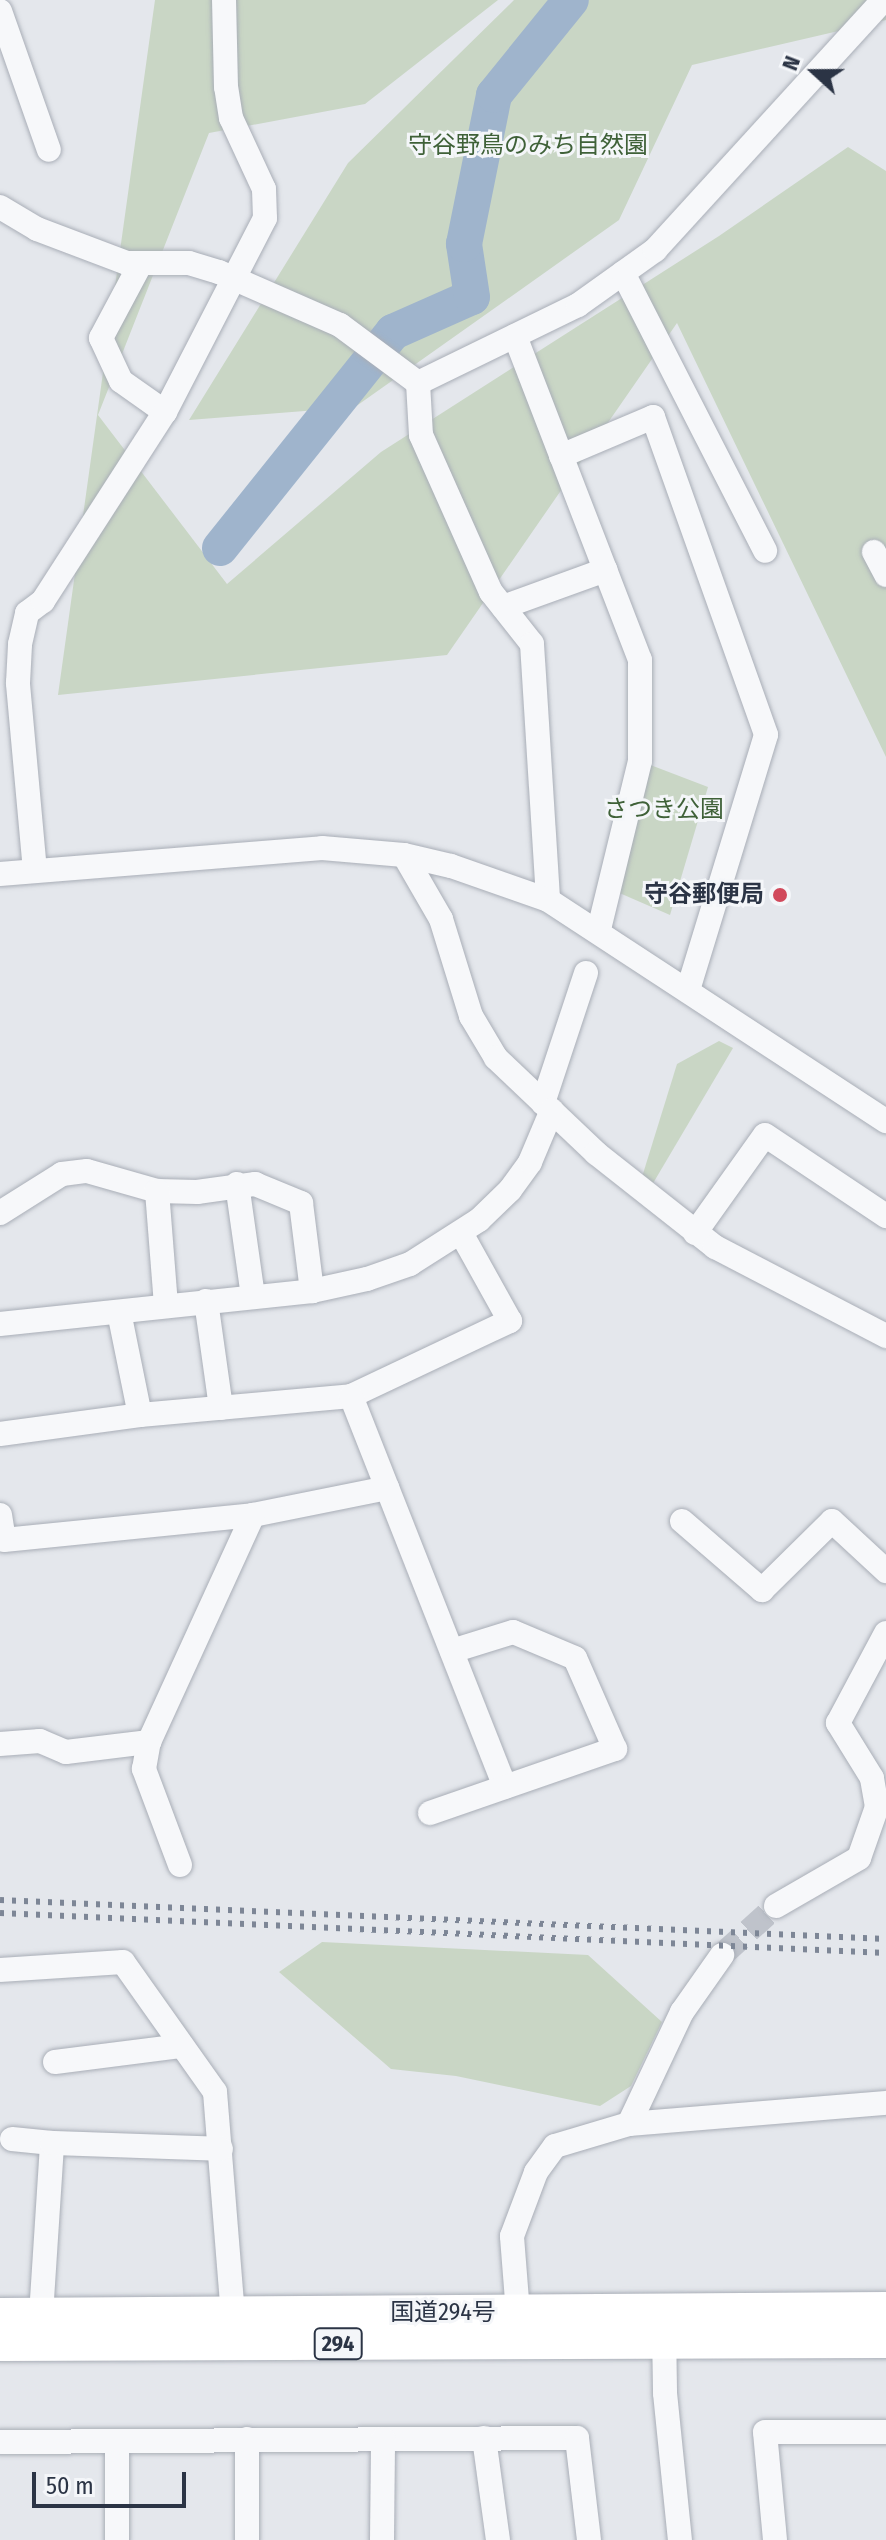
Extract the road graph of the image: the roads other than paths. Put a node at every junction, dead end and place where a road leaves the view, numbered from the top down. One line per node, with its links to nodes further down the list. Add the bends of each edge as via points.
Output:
1 (224, 0): 8 (street, via 231,118 264,189 265,208 261,228)
2 (883, 0): 7 (street, via 655,250)
3 (0, 11): 4 (street)
4 (49, 150)
5 (0, 207): 6 (street, via 37,229 127,263)
6 (141, 263): 8 (street, via 189,263); 11 (street, via 101,338 121,381)
7 (623, 273): 9 (street, via 578,305); 13 (street)
8 (232, 280): 10 (street, via 340,325); 11 (street)
9 (515, 336): 10 (street); 12 (street)
10 (418, 383): 17 (street, via 421,435 491,592)
11 (165, 412): 19 (street, via 43,601 27,613 18,683)
12 (561, 456): 15 (street); 24 (street, via 653,417 766,735)
13 (765, 551)
14 (874, 552): 16 (street)
15 (605, 570): 17 (street); 22 (street, via 640,660 640,761)
16 (886, 575)
17 (503, 607): 21 (street, via 532,644)
18 (404, 855): 19 (street, via 322,848); 21 (street, via 496,879); 25 (street, via 441,919 471,1016 485,1042)
19 (35, 871): 20 (street)
20 (0, 874)
21 (548, 900): 24 (street)
22 (599, 929)
23 (586, 973): 25 (street)
24 (688, 990): 26 (street)
25 (548, 1106): 31 (street, via 530,1162 510,1190); 32 (street, via 596,1153)
26 (886, 1121)
27 (237, 1184): 28 (street, via 197,1192); 33 (street, via 255,1184 301,1203); 34 (street)
28 (157, 1191): 29 (street, via 87,1171 62,1174); 36 (street)
29 (0, 1213)
30 (886, 1216): 32 (street, via 765,1135)
31 (461, 1233): 33 (street, via 410,1264); 40 (street, via 510,1321)
32 (695, 1233): 39 (street)
33 (312, 1291): 34 (street)
34 (253, 1297): 35 (street)
35 (206, 1301): 36 (street); 41 (street)
36 (166, 1305): 37 (street)
37 (119, 1312): 38 (street); 42 (street)
38 (0, 1324)
39 (886, 1335)
40 (351, 1396): 41 (street); 44 (street)
41 (221, 1408): 42 (street)
42 (140, 1415): 43 (street)
43 (0, 1434)
44 (387, 1488): 46 (street); 50 (street)
45 (0, 1515): 46 (street, via 4,1540)
46 (253, 1515): 51 (street)
47 (682, 1521): 48 (street, via 762,1590 832,1521)
48 (886, 1571)
49 (886, 1633): 56 (street, via 838,1723 872,1778 877,1807 859,1858)
50 (452, 1651): 53 (street); 53 (street, via 513,1632 575,1658 615,1749)
51 (149, 1742): 52 (street, via 66,1752 40,1741); 55 (street, via 144,1769)
52 (0, 1744)
53 (505, 1787): 54 (street)
54 (430, 1813)
55 (180, 1865)
56 (776, 1906)
57 (722, 1955): 62 (street, via 682,2012)
58 (0, 1970): 59 (street, via 123,1962)
59 (182, 2046): 60 (street); 65 (street, via 215,2092)
60 (55, 2062)
61 (886, 2103): 62 (street)
62 (629, 2124): 68 (street, via 555,2146 536,2172 512,2236)
63 (12, 2139): 64 (street)
64 (52, 2143): 65 (street); 71 (street)
65 (221, 2149): 69 (street)
66 (664, 2308): 67 (highway, 国道294号 / 294); 68 (highway, 国道294号 / 294); 73 (street)
67 (886, 2309)
68 (518, 2313): 69 (highway, 国道294号 / 294)
69 (233, 2314): 71 (highway, 国道294号 / 294)
70 (0, 2315): 71 (highway, 国道294号 / 294)
71 (41, 2315)
72 (886, 2341): 73 (highway, 国道294号 / 294)
73 (663, 2342): 74 (highway, 国道294号 / 294); 86 (street)
74 (0, 2344)
75 (886, 2432): 87 (street, via 765,2432)
76 (484, 2438): 78 (street); 84 (street); 85 (street, via 577,2438)
77 (247, 2439): 78 (street); 79 (street); 82 (street)
78 (383, 2439): 83 (street)
79 (117, 2441): 80 (street); 81 (street)
80 (0, 2442)
81 (117, 2540)
82 (247, 2540)
83 (382, 2540)
84 (498, 2540)
85 (589, 2540)
86 (680, 2540)
87 (775, 2540)

